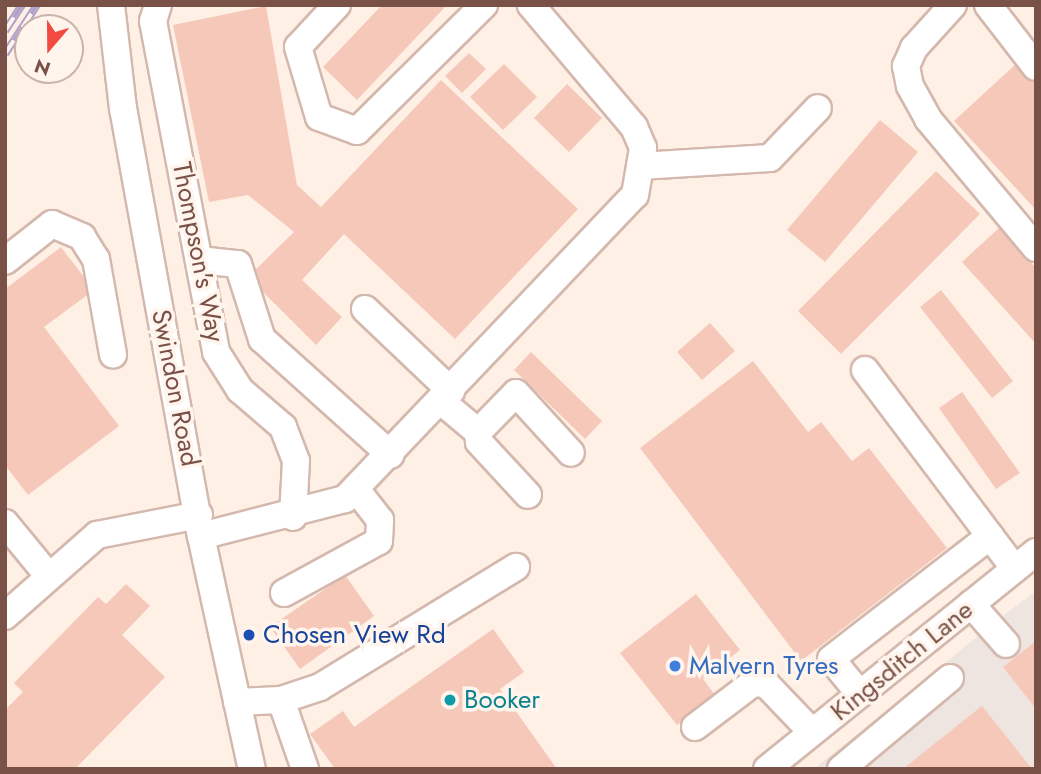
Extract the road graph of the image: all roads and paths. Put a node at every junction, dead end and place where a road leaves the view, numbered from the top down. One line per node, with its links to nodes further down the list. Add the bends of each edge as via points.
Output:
1 (111, 5): 25 (street, Swindon Road, via 123,108)
2 (158, 5): 12 (street, Thompson's Way, via 153,21)
3 (337, 5): 4 (street, via 299,47 319,117 357,131)
4 (484, 5)
5 (531, 5): 10 (street, via 634,127 643,148)
6 (953, 5): 11 (street, via 914,48 906,66 910,86 929,119)
7 (988, 5): 8 (street)
8 (1036, 66)
9 (818, 108): 10 (street, via 770,158)
10 (640, 166): 17 (street, via 635,195)
11 (1036, 248)
12 (199, 260): 20 (street, via 238,264 262,339); 23 (street, Thompson's Way, via 216,352 240,390 283,427 296,461)
13 (5, 261): 15 (street, via 52,224 82,237 96,259)
14 (365, 309): 17 (street)
15 (113, 354)
16 (865, 370): 26 (street)
17 (446, 396): 18 (street); 20 (street)
18 (478, 432): 19 (street, via 516,393); 22 (street, via 479,442)
19 (571, 453)
20 (391, 455): 21 (street)
21 (356, 489): 23 (street, via 345,499); 31 (street, via 380,520 379,541)
22 (528, 495)
23 (293, 517): 25 (street)
24 (5, 523): 30 (street)
25 (200, 526): 30 (street, via 97,535); 38 (street, Swindon Road)
26 (990, 536): 29 (street); 36 (street, via 831,659)
27 (1036, 552): 29 (street, Kingsditch Lane)
28 (516, 567): 37 (street, via 320,687)
29 (1015, 569): 32 (street, Kingsditch Lane)
30 (47, 574): 33 (street)
31 (284, 593)
32 (971, 604): 34 (street); 36 (street, Kingsditch Lane)
33 (5, 616)
34 (1006, 644)
35 (950, 678): 41 (street)
36 (860, 694): 40 (street, Kingsditch Lane)
37 (281, 701): 38 (street); 43 (street)
38 (237, 702): 42 (street, Swindon Road)
39 (695, 727): 40 (street, via 753,683 766,684)
40 (819, 727): 41 (street); 44 (street, Kingsditch Lane)
41 (848, 764)
42 (252, 769)
43 (305, 769)
44 (767, 769)

